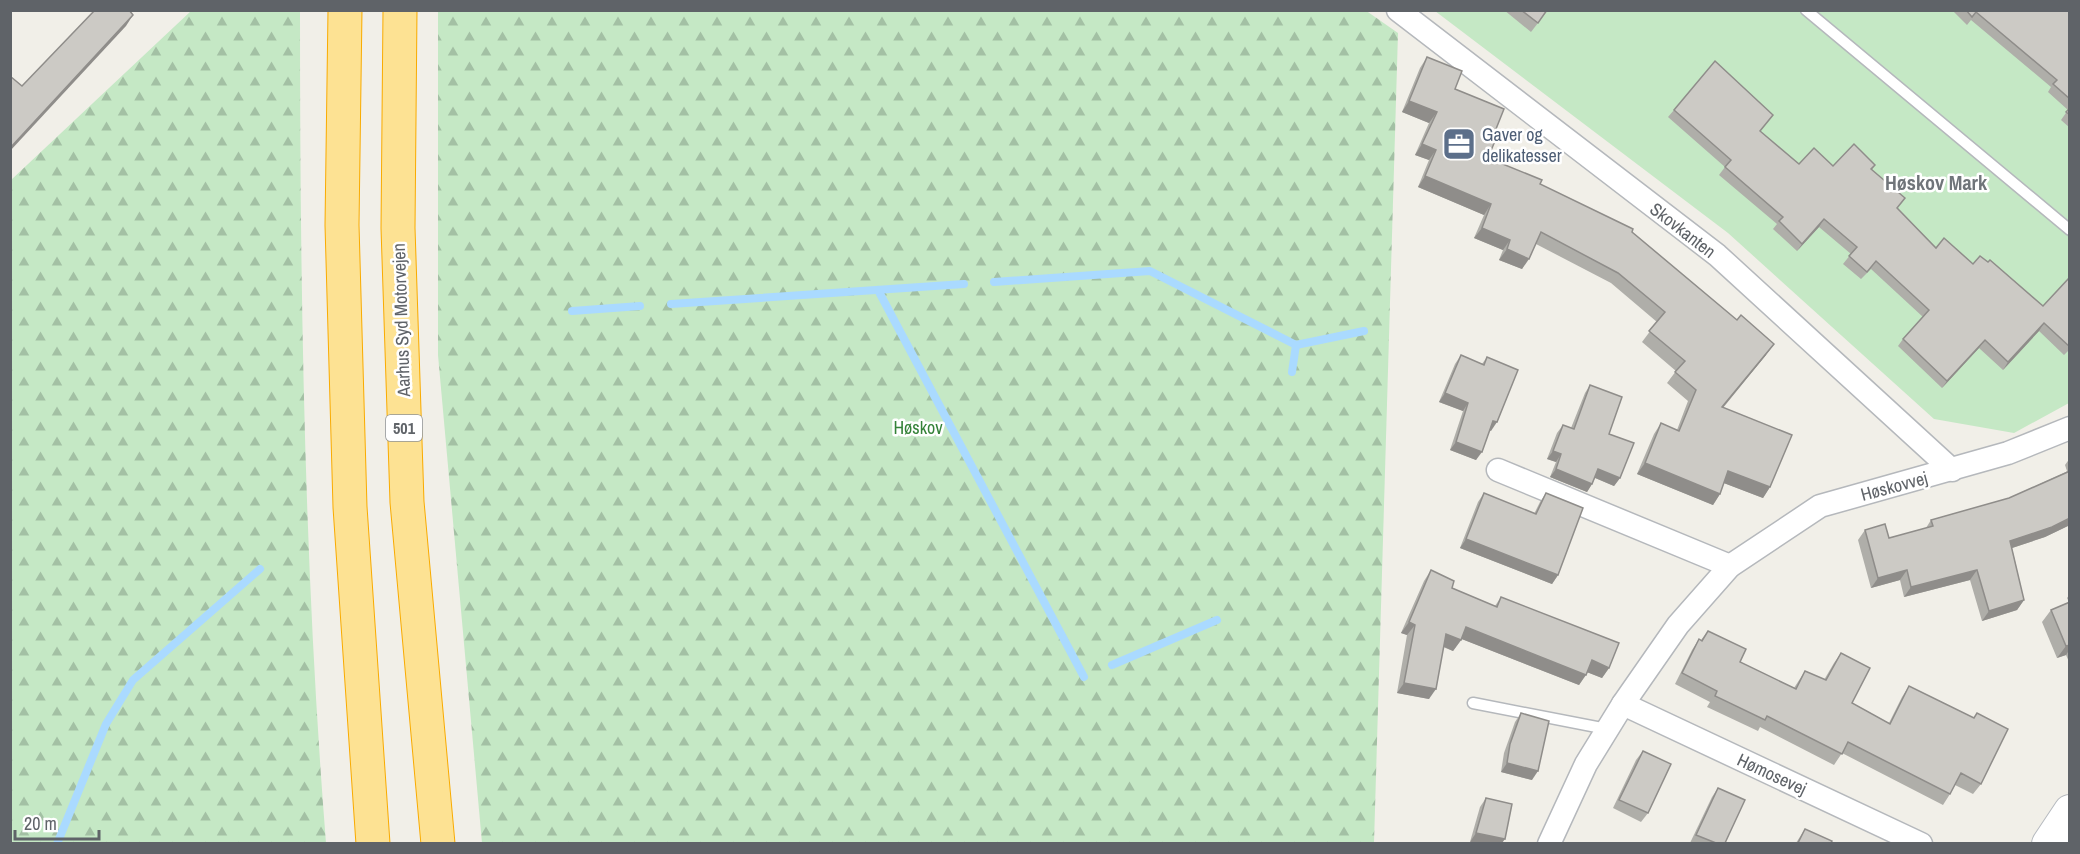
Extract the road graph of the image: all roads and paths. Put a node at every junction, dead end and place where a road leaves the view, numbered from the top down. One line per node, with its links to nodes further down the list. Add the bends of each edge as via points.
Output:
1 (345, 10): 14 (highway, via 342,225 350,507)
2 (400, 10): 15 (highway, Aarhus Syd Motorvejen / 501, via 398,228 407,502)
3 (1398, 10): 8 (street, Skovkanten, via 1717,255)
4 (1806, 10): 5 (lane)
5 (2070, 230)
6 (2070, 428): 8 (street, Høskovvej)
7 (1498, 470): 9 (street)
8 (1952, 470): 9 (street, Høskovvej, via 1820,506)
9 (1730, 566): 11 (street, Høskovvej, via 1678,625)
10 (1473, 703): 12 (lane)
11 (1623, 704): 12 (street, Høskovvej); 17 (street, Hømosevej)
12 (1607, 729): 16 (street, Høskovvej)
13 (2070, 811): 18 (street)
14 (373, 843)
15 (438, 843)
16 (1549, 843)
17 (1921, 843)
18 (2048, 843)

